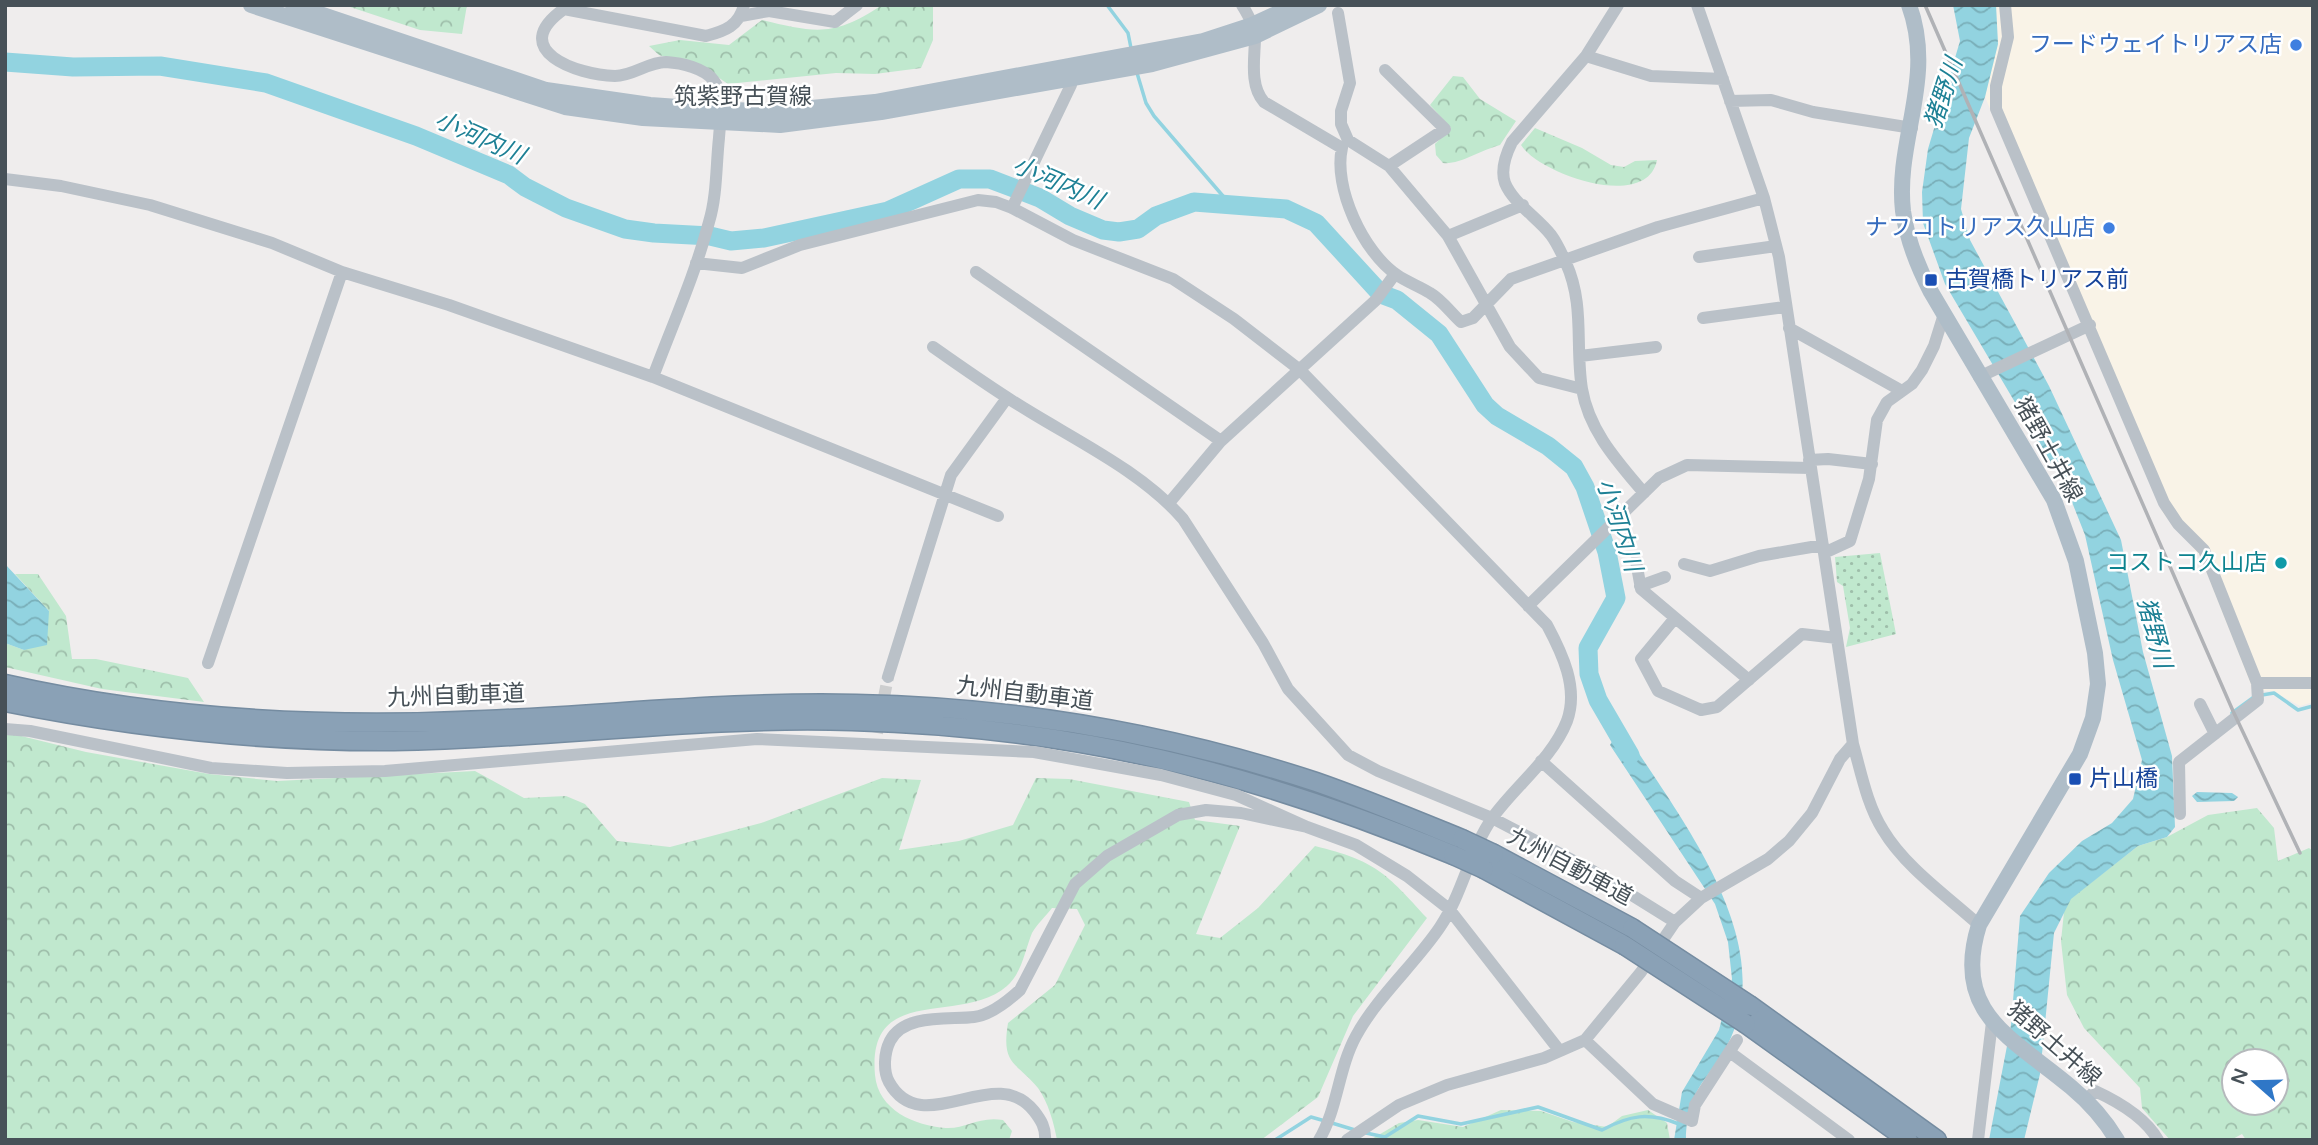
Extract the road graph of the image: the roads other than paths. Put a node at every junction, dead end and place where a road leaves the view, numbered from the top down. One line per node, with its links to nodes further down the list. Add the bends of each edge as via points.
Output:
1 (251, 5): 21 (main road, 筑紫野古賀線, via 554,104 594,113)
2 (293, 5): 21 (main road, 筑紫野古賀線, via 546,90)
3 (857, 5): 12 (street, via 835,22)
4 (1242, 5): 15 (street)
5 (1296, 5): 15 (main road, 筑紫野古賀線)
6 (1319, 5): 15 (main road, 筑紫野古賀線)
7 (1618, 5): 16 (street)
8 (1697, 5): 19 (street)
9 (1909, 5): 22 (main road, 猪野土井線, via 1918,31 1920,59)
10 (2005, 5): 41 (street, via 2008,37 1996,86 1996,109)
11 (743, 11): 12 (street); 13 (street, via 724,31 706,36 577,10)
12 (800, 11)
13 (551, 12): 21 (street, via 543,40 556,63 612,76 665,62 704,71 716,82)
14 (1338, 13): 23 (street, via 1350,83 1341,111)
15 (1254, 30): 18 (main road, 筑紫野古賀線, via 1186,56); 21 (main road, 筑紫野古賀線, via 875,102); 23 (street, via 1256,93 1264,102)
16 (1586, 56): 19 (street, via 1651,76); 28 (street, via 1525,125 1504,157 1505,183)
17 (1385, 70): 24 (street, via 1445,129)
18 (1070, 78): 21 (main road, 筑紫野古賀線, via 780,125); 27 (street, via 1071,85)
19 (1723, 79): 20 (street)
20 (1730, 101): 22 (street, via 1771,100 1813,112); 26 (street)
21 (720, 117): 32 (street, via 710,219)
22 (1912, 128): 39 (main road, 猪野土井線, via 1903,211 1919,269)
23 (1345, 144): 24 (street); 36 (street, via 1339,178 1346,200)
24 (1389, 166): 29 (street)
25 (5, 179): 34 (street, via 150,205 272,243)
26 (1763, 198): 30 (street); 33 (street, via 1658,227)
27 (1014, 204): 32 (street, via 978,200 800,244 742,268); 46 (street, via 1073,240 1173,279)
28 (1523, 205): 29 (street); 33 (street, via 1551,236)
29 (1448, 236): 37 (street)
30 (1776, 246): 31 (street); 38 (street)
31 (1699, 257)
32 (698, 259): 48 (street)
33 (1566, 262): 37 (street, via 1511,279); 45 (street, via 1578,299)
34 (341, 272): 48 (street); 67 (street)
35 (976, 272): 52 (street)
36 (1393, 276): 37 (street, via 1432,294 1461,322); 46 (street, via 1376,300)
37 (1486, 305): 49 (street, via 1510,347 1539,378)
38 (1786, 307): 40 (street); 42 (street)
39 (1944, 314): 47 (main road, 猪野土井線); 50 (street, via 1922,370)
40 (1703, 318)
41 (2090, 325): 47 (street); 70 (street, via 2164,503 2204,550)
42 (1789, 328): 50 (street); 53 (street)
43 (1656, 346): 45 (street)
44 (933, 347): 51 (street)
45 (1580, 356): 49 (street)
46 (1300, 370): 52 (street); 64 (street)
47 (1986, 374): 86 (main road, 猪野土井線, via 2064,525 2086,609 2098,684 2093,718 2080,754)
48 (653, 377): 56 (street)
49 (1582, 389): 55 (street, via 1588,413 1609,452)
50 (1902, 391): 54 (street, via 1887,402 1877,420)
51 (1007, 398): 56 (street, via 951,475); 57 (street)
52 (1221, 441): 57 (street)
53 (1809, 464): 54 (street, via 1828,458); 55 (street, via 1687,465 1659,478); 59 (street)
54 (1872, 464): 59 (street, via 1850,541)
55 (1644, 493): 64 (street)
56 (945, 495): 58 (street); 68 (street)
57 (1170, 503): 80 (street, via 1263,643 1288,690 1348,755 1378,772)
58 (998, 516)
59 (1824, 549): 61 (street, via 1759,556 1710,570); 66 (street)
60 (1636, 561): 63 (street)
61 (1684, 564)
62 (1665, 577): 63 (street)
63 (1640, 586): 65 (street)
64 (1528, 606): 78 (street, via 1547,625 1565,658 1570,687 1568,718 1554,747)
65 (1675, 618): 69 (street); 69 (street, via 1641,659 1658,691 1701,710 1717,707)
66 (1837, 638): 69 (street, via 1802,634); 77 (street)
67 (208, 663)
68 (888, 677)
69 (1749, 680)
70 (2257, 683): 71 (street); 76 (street, via 2258,700)
71 (2313, 683)
72 (5, 684): 82 (highway, 九州自動車道, via 174,714 332,724 763,704 975,710 1096,727 1213,751 1317,783)
73 (5, 702): 82 (highway, 九州自動車道, via 131,726 307,740 423,740 796,721 905,723 1028,733 1206,768)
74 (2200, 704): 76 (street)
75 (5, 729): 81 (street, via 211,768 288,773 398,770 757,739 877,739 1034,752 1161,775 1236,795)
76 (2215, 734): 79 (street, via 2179,762)
77 (1853, 744): 83 (street, via 1812,813 1789,841 1768,859); 86 (street, via 1882,830 1899,852)
78 (1541, 761): 80 (street); 83 (street)
79 (2180, 814)
80 (1492, 818): 84 (street); 85 (street, via 1593,871)
81 (1307, 827): 84 (street, via 1356,845 1408,876); 94 (street, via 1217,811 1178,815 1107,856 1075,884 1020,990 1009,1000 975,1017 939,1017 910,1025 891,1039 884,1065 887,1079 907,1103 929,1107 1005,1094 1032,1108 1045,1130)
82 (1457, 847): 87 (highway, 九州自動車道, bridge)
83 (1700, 898): 85 (street)
84 (1449, 909): 91 (street); 95 (street, via 1442,925 1356,1034)
85 (1675, 922): 89 (street)
86 (1979, 925): 88 (main road, 猪野土井線, via 1973,945 1972,983)
87 (1628, 936): 98 (highway, 九州自動車道, bridge); 99 (highway, 九州自動車道, bridge, via 1751,1006)
88 (1996, 1026): 93 (main road, 猪野土井線); 100 (street)
89 (1585, 1040): 91 (street); 92 (street, via 1653,1104 1692,1121 1695,1105)
90 (1737, 1040): 92 (street)
91 (1559, 1050): 96 (street, via 1399,1105)
92 (1731, 1053): 97 (street)
93 (2085, 1100): 101 (main road, 猪野土井線); 102 (street, via 2095,1091 2115,1100)
94 (1045, 1140)
95 (1319, 1140)
96 (1347, 1140)
97 (1849, 1140)
98 (1908, 1140)
99 (1937, 1140)
100 (1978, 1140)
101 (2117, 1140)
102 (2158, 1140)

